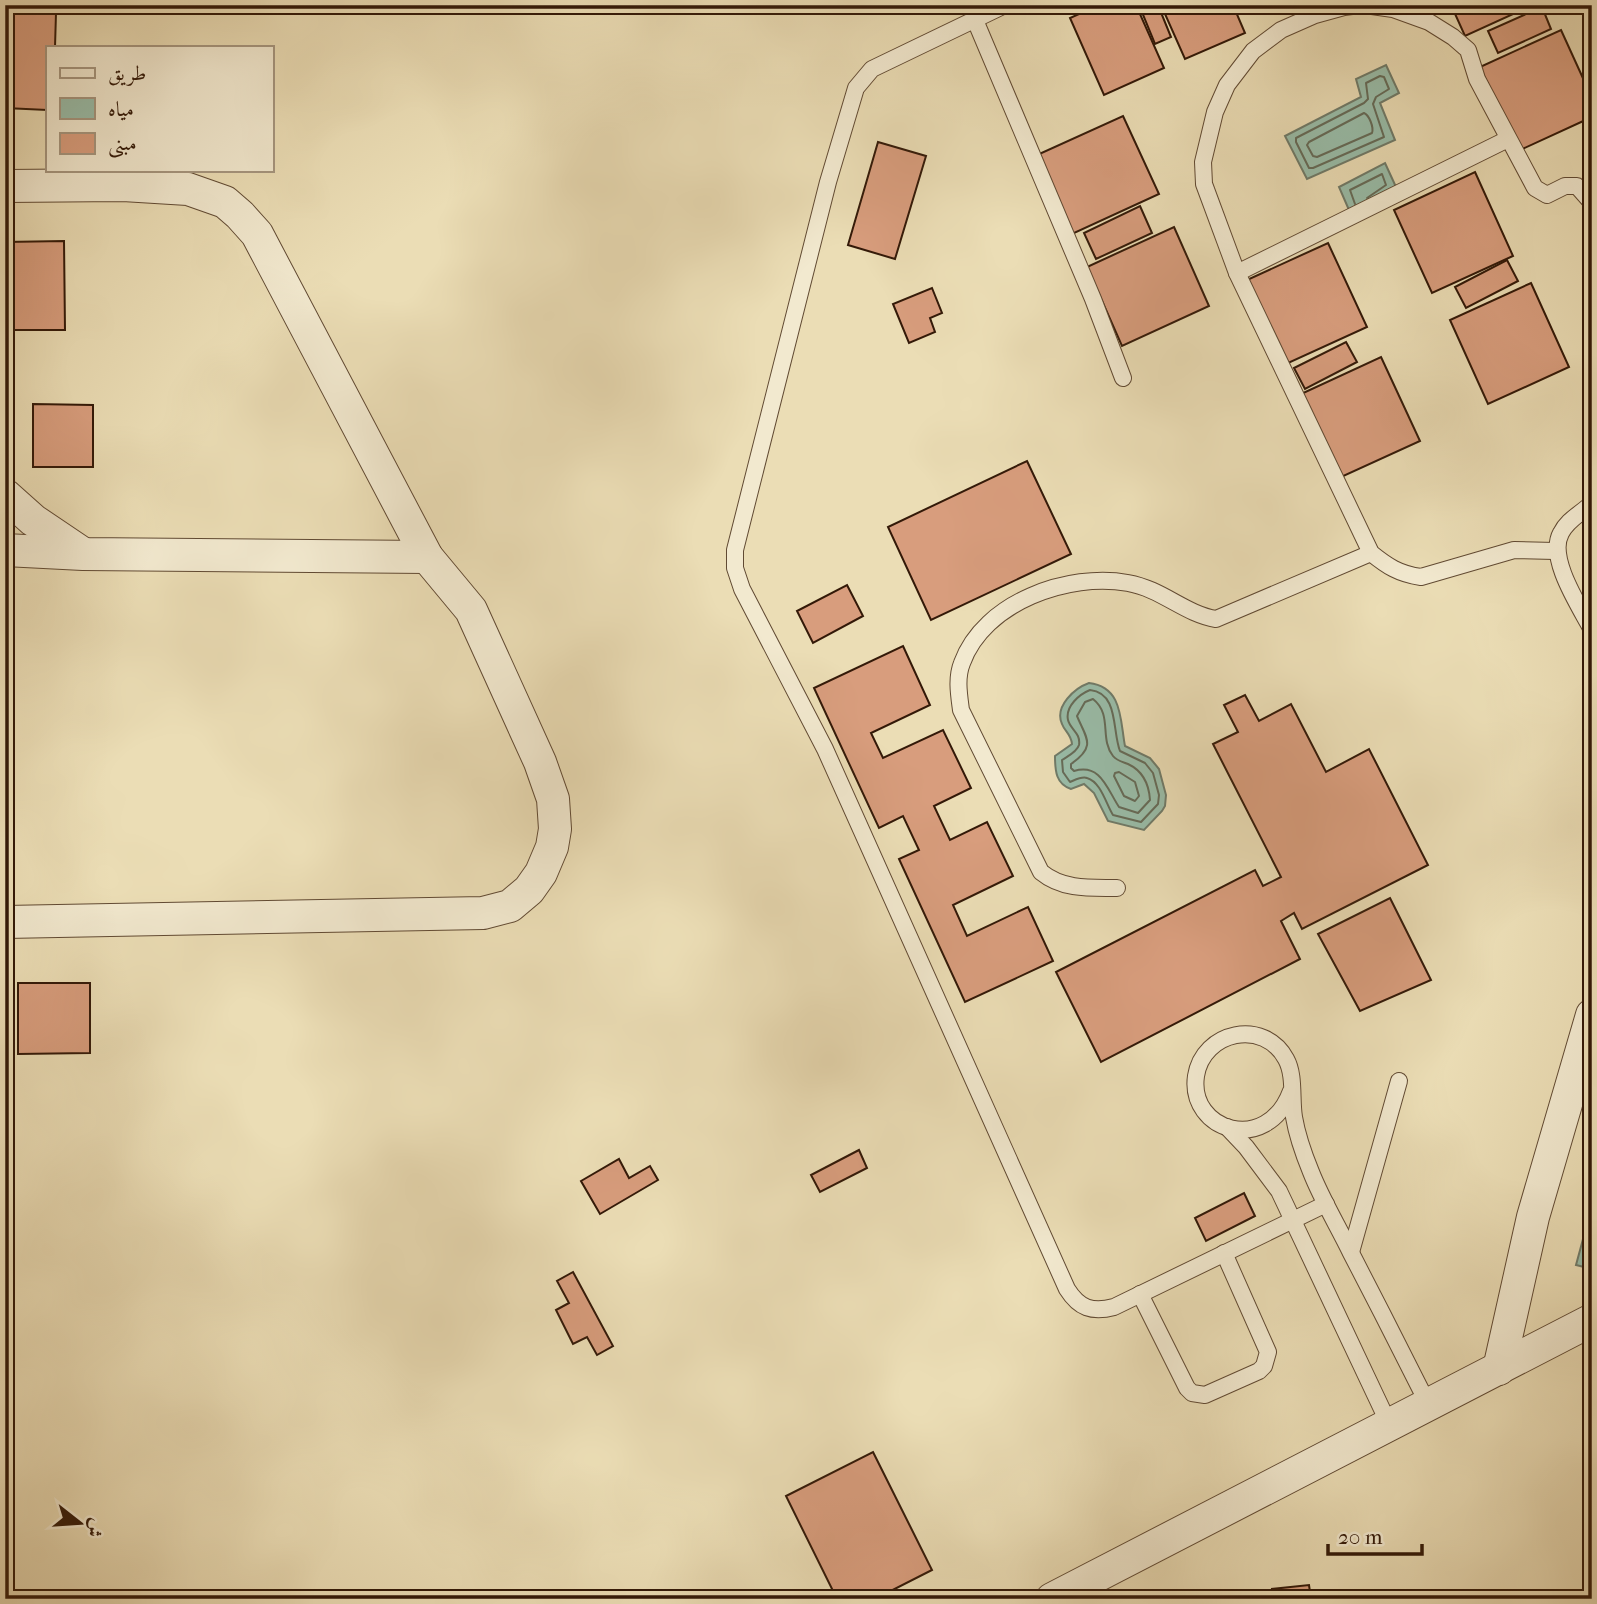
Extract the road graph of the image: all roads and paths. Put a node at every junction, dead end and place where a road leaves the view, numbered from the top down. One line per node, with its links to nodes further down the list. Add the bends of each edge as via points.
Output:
1 (1005, 5): 3 (lane)
2 (1363, 5): 4 (lane, via 1393,9 1429,22 1468,50 1476,79); 7 (lane, via 1315,15 1281,30 1240,66 1223,94 1203,162 1204,184)
3 (975, 20): 8 (lane); 27 (lane, via 872,69 856,88 752,478 735,550 736,568 825,749 1067,1289 1074,1301 1100,1311)
4 (1508, 139): 6 (lane, via 1539,192 1547,195 1577,186); 7 (lane)
5 (5, 186): 15 (street, via 188,189 225,202 240,215 257,234)
6 (1592, 203)
7 (1237, 273): 13 (lane)
8 (1124, 379)
9 (5, 495): 14 (street)
10 (1592, 503): 12 (lane, via 1571,519 1559,535)
11 (5, 550): 14 (street)
12 (1555, 551): 13 (lane, via 1514,550 1420,577 1391,569); 16 (lane)
13 (1371, 553): 17 (lane, via 1216,619 1202,617 1154,590 1127,583 1069,583 1017,603 973,643 958,682 961,710 1037,864 1050,879 1066,886)
14 (83, 554): 15 (street)
15 (427, 557): 18 (street, via 471,610 553,799 552,847 529,890 510,906 483,913)
16 (1592, 630)
17 (1117, 888)
18 (5, 922)
19 (1592, 1015): 29 (street, via 1533,1217)
20 (1399, 1081): 25 (lane)
21 (1291, 1091): 22 (lane, via 1285,1107 1260,1128); 22 (lane, via 1287,1060 1278,1047 1250,1034 1220,1040 1203,1056 1195,1078 1203,1108); 23 (lane, via 1302,1147)
22 (1227, 1127): 24 (lane, via 1264,1168)
23 (1326, 1203): 24 (lane); 25 (lane)
24 (1293, 1220): 26 (lane); 31 (lane)
25 (1351, 1252): 30 (lane)
26 (1224, 1253): 27 (lane); 27 (lane, via 1268,1352 1259,1371 1205,1395 1192,1393)
27 (1140, 1294)
28 (1592, 1320): 29 (street)
29 (1499, 1369): 30 (street)
30 (1429, 1404): 31 (street)
31 (1389, 1424): 32 (street)
32 (1052, 1599)

